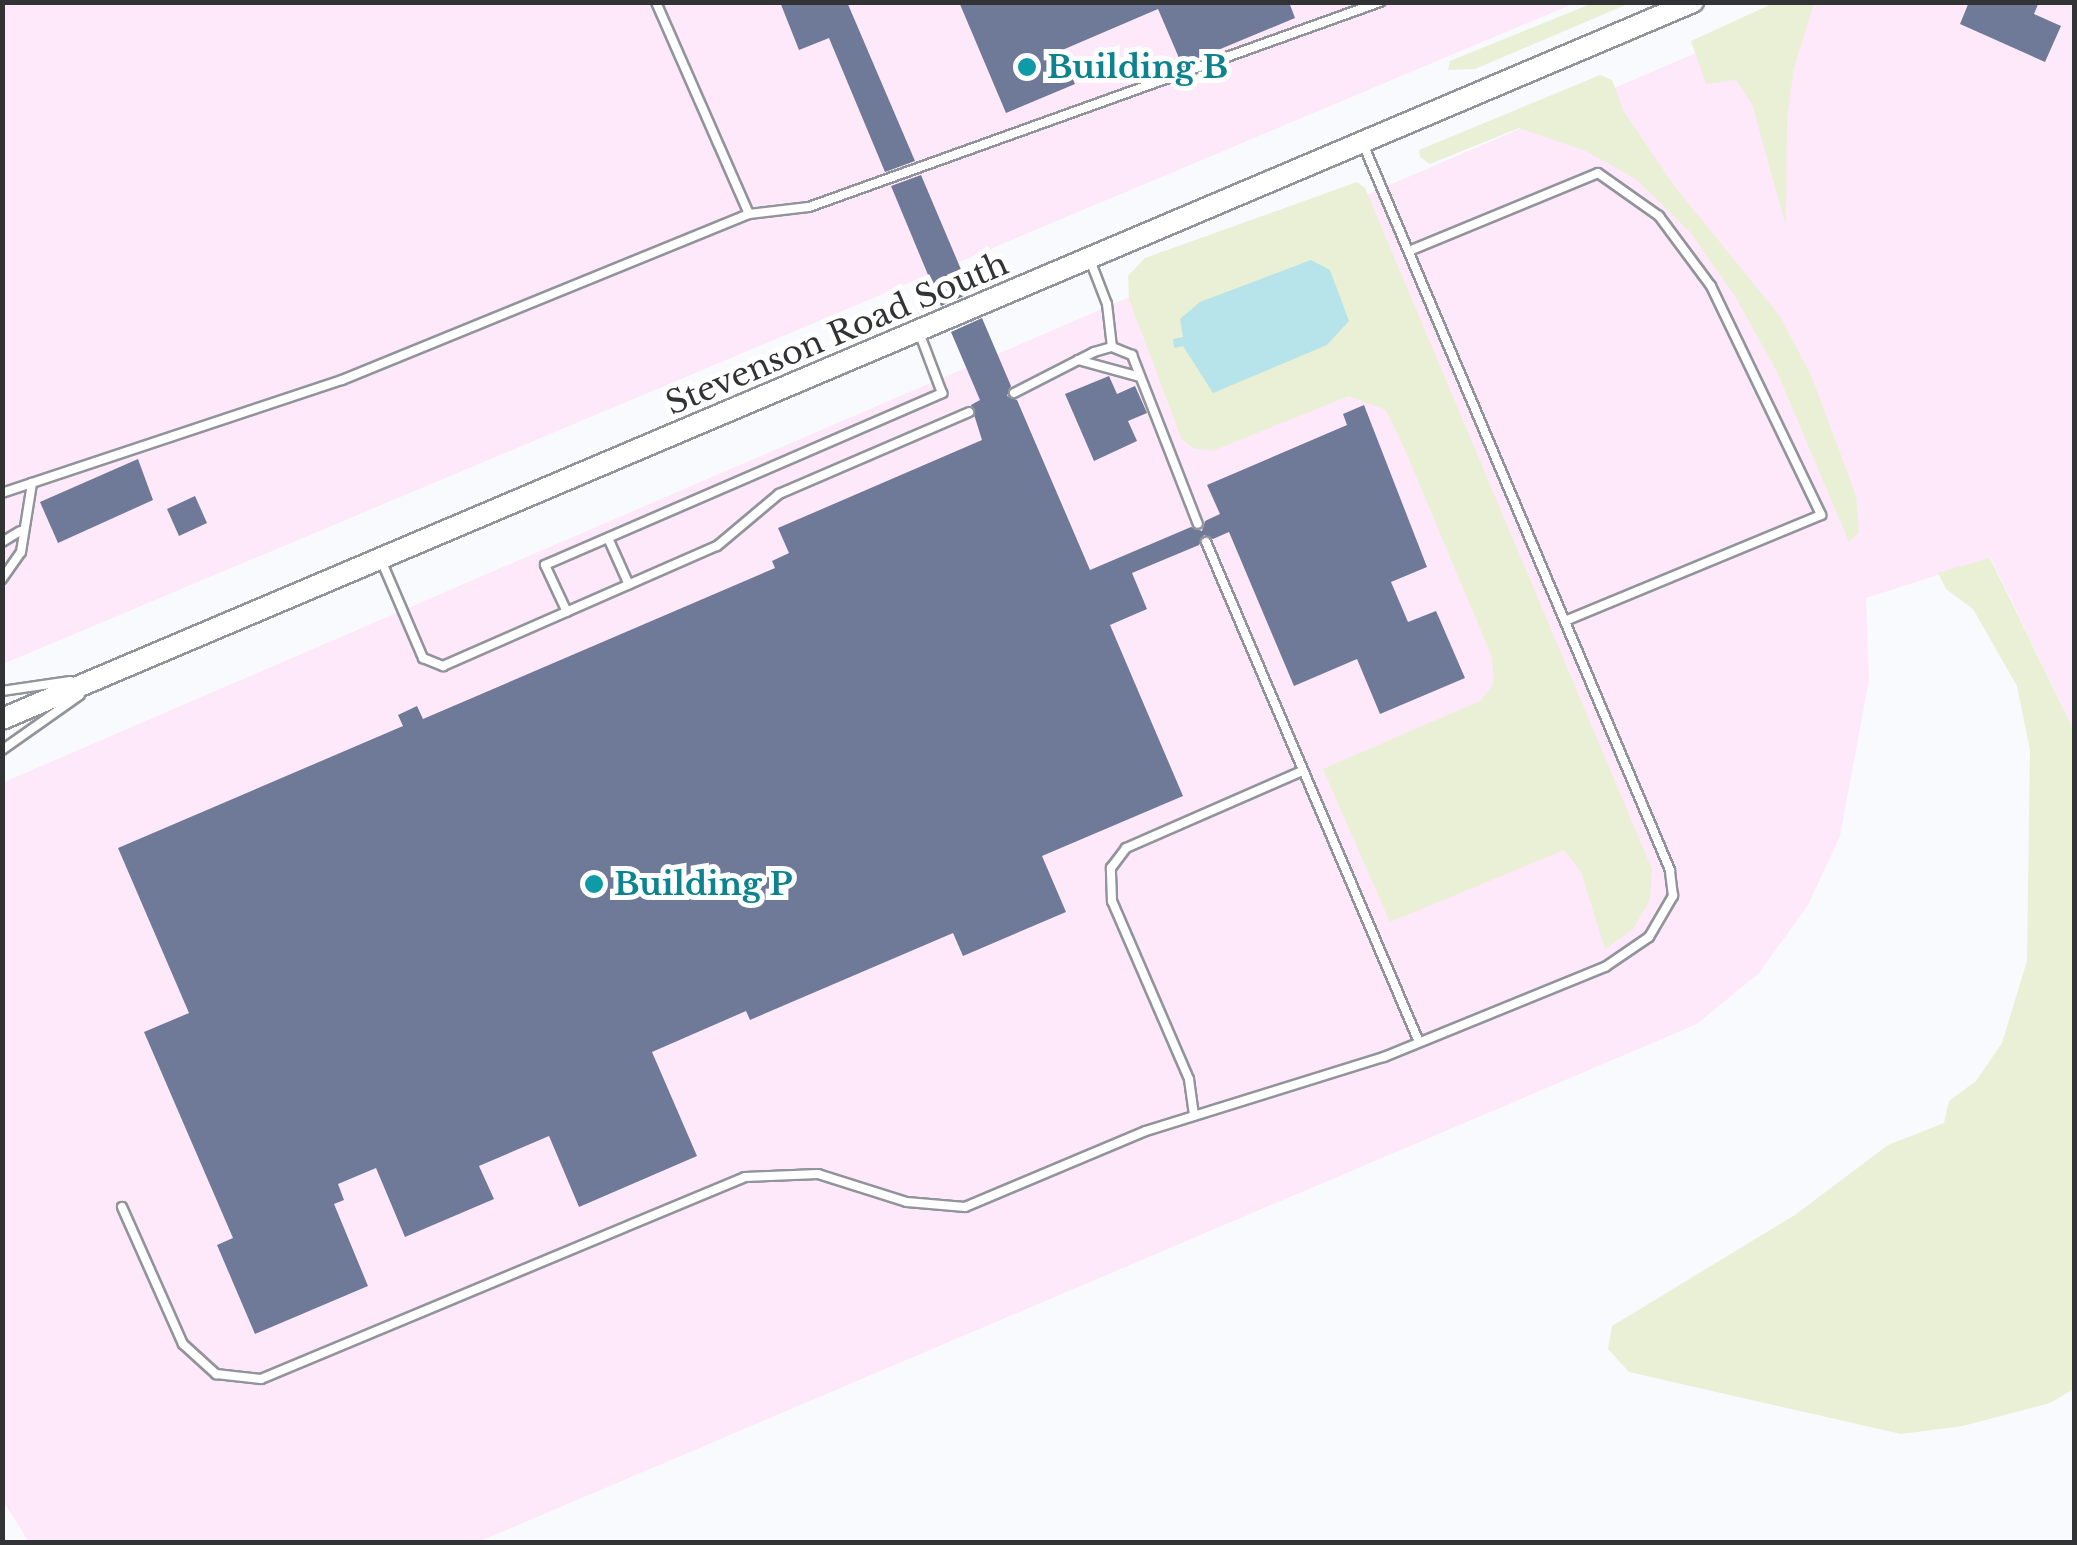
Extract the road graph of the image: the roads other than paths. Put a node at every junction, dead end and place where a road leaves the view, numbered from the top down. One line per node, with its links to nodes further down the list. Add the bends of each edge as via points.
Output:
1 (656, 2): 5 (lane)
2 (1380, 2): 5 (lane, via 808,207)
3 (1693, 2): 4 (main road, Stevenson Road South)
4 (1363, 144): 6 (lane); 7 (main road, Stevenson Road South)
5 (749, 214): 14 (lane, via 342,380)
6 (1409, 251): 25 (lane); 25 (lane, via 1598,174 1660,216 1712,286 1821,515)
7 (1090, 260): 8 (main road, Stevenson Road South); 9 (lane, via 1108,304)
8 (919, 332): 18 (lane, via 942,393); 21 (main road, Stevenson Road South)
9 (1112, 347): 10 (lane); 11 (lane, via 1132,356)
10 (1078, 360): 11 (lane); 12 (lane)
11 (1140, 377): 16 (lane)
12 (1014, 393)
13 (969, 412): 23 (lane, via 780,494 717,546)
14 (32, 483): 15 (lane); 17 (lane)
15 (2, 493)
16 (1198, 524)
17 (20, 530): 19 (lane); 22 (lane, via 22,552)
18 (608, 538): 23 (lane); 24 (lane, via 546,565)
19 (2, 542)
20 (1206, 542): 30 (lane)
21 (381, 560): 24 (lane, via 423,658 436,666); 26 (main road, Stevenson Road South)
22 (2, 579)
23 (629, 584): 24 (lane)
24 (567, 612)
25 (1565, 621): 31 (lane, via 1670,870 1673,896 1649,936 1605,967)
26 (109, 675): 27 (lane); 28 (main road, Stevenson Road South); 29 (lane)
27 (2, 691)
28 (2, 720)
29 (2, 750)
30 (1302, 771): 31 (lane); 32 (lane, via 1126,848 1112,868 1112,902 1187,1075)
31 (1419, 1042): 32 (lane)
32 (1194, 1115): 33 (lane, via 965,1207 907,1202 818,1174 745,1177 261,1380 216,1374 183,1344)
33 (122, 1208)

